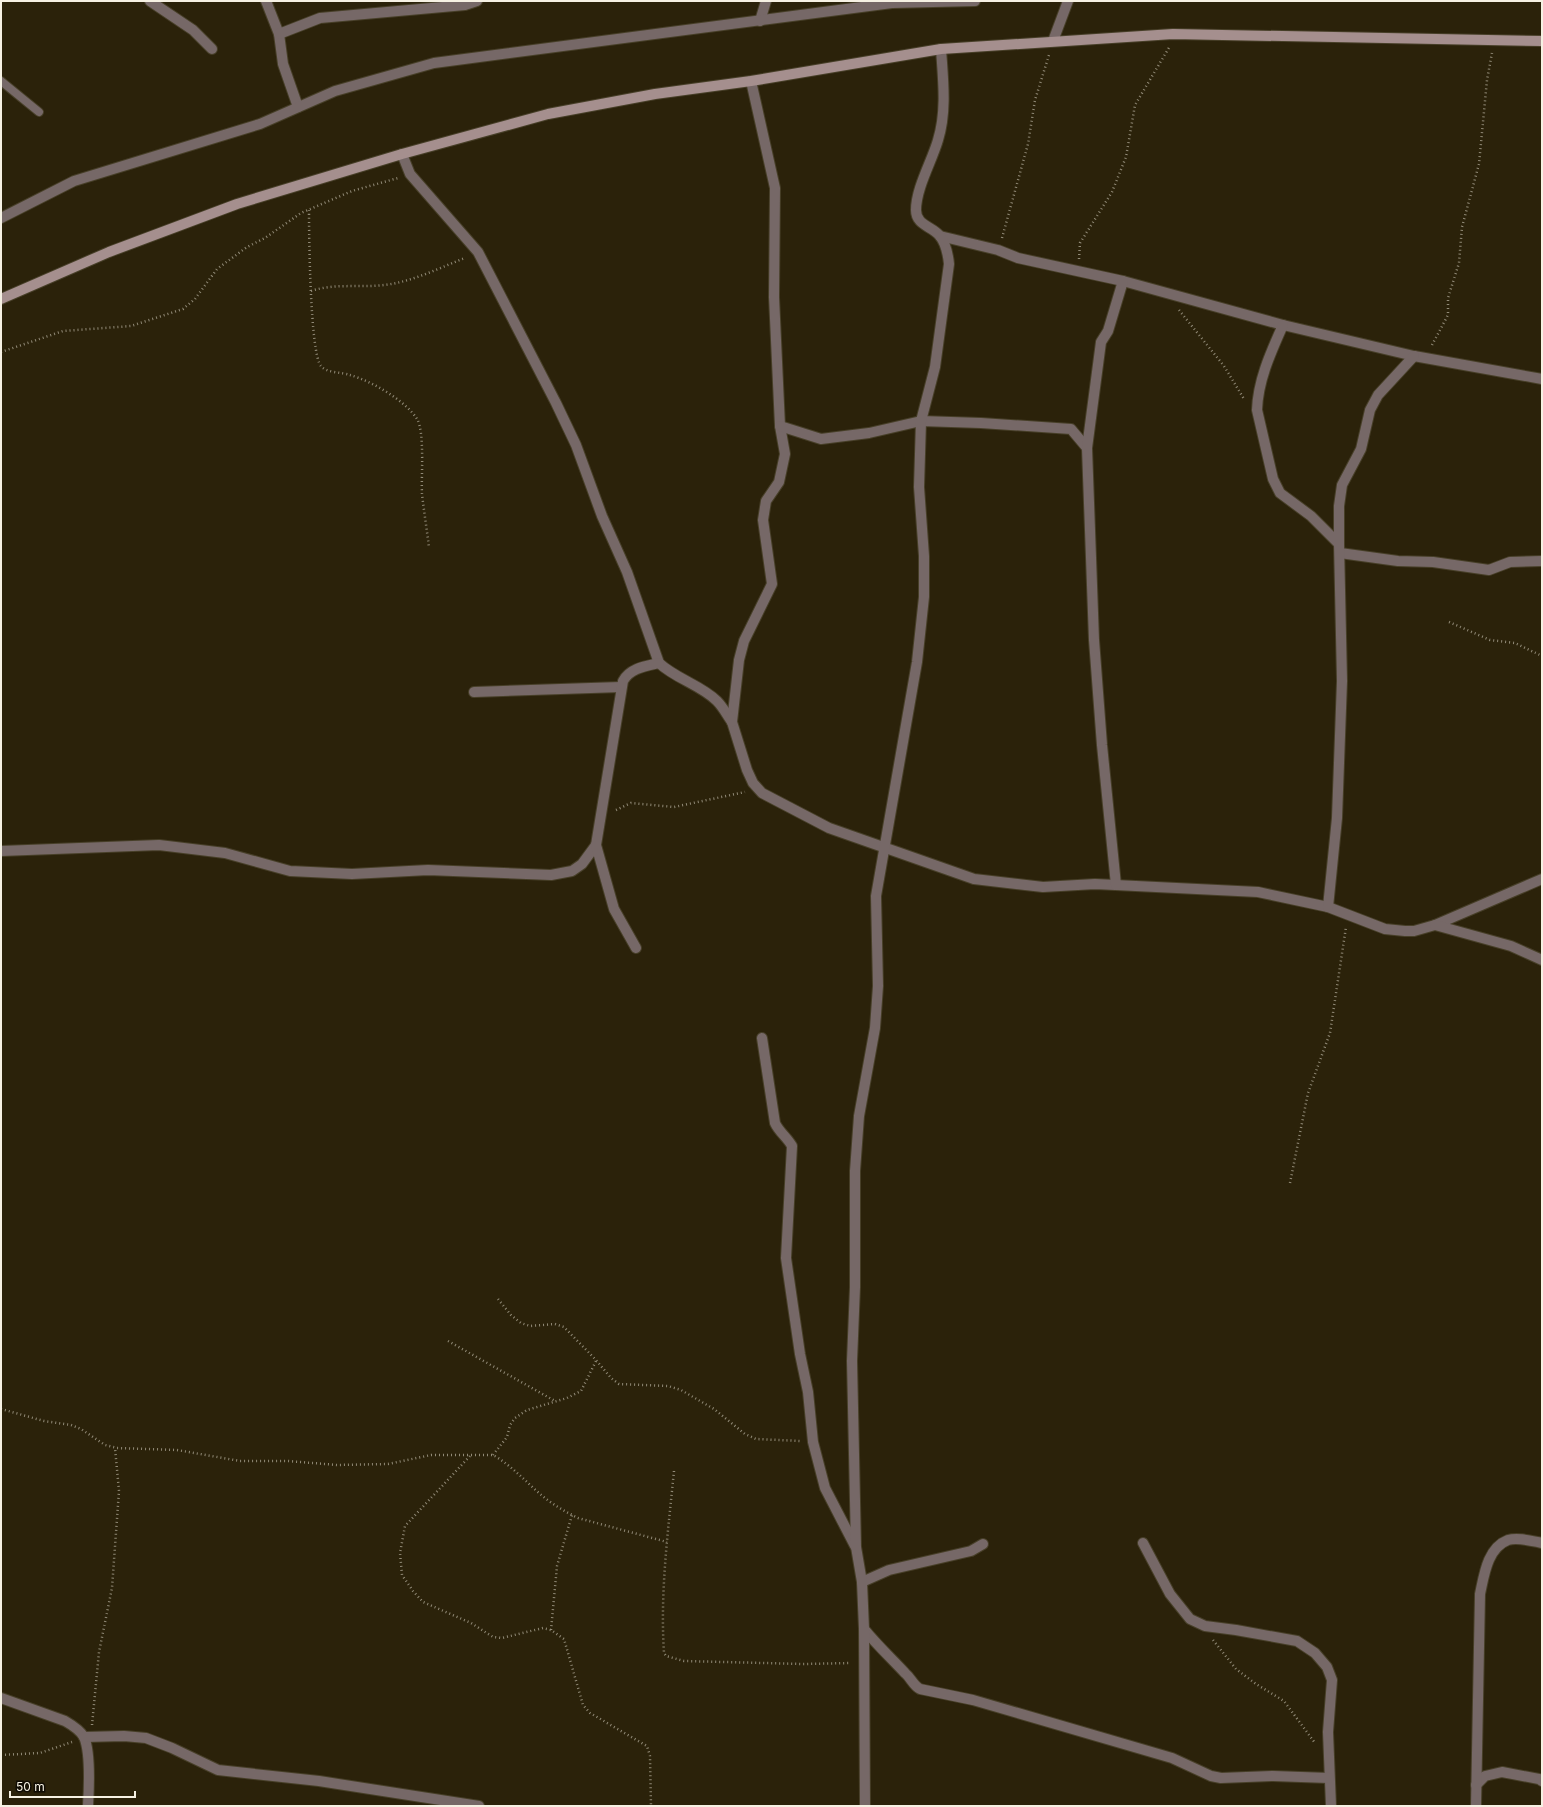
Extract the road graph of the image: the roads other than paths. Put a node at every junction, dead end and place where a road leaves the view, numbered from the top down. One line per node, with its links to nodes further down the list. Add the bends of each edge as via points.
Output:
1 (150, 1): 11 (street, via 193,30)
2 (266, 1): 8 (street)
3 (477, 1): 8 (street, via 465,5 320,18)
4 (766, 1): 7 (street)
5 (975, 1): 7 (street, via 892,3)
6 (1068, 1): 9 (street)
7 (760, 21): 15 (street, via 434,63 335,91)
8 (279, 34): 15 (street, via 283,64)
9 (1053, 41): 10 (main road, via 1178,34); 12 (main road)
10 (1542, 41)
11 (212, 49)
12 (941, 49): 14 (main road); 19 (street, via 944,89 938,139 916,200 919,221)
13 (1, 81): 16 (lane)
14 (751, 81): 17 (main road, via 656,94 548,114); 26 (street, via 775,188 774,297)
15 (298, 107): 18 (street, via 260,124 74,182)
16 (40, 112)
17 (402, 154): 21 (main road, via 237,204 109,252); 30 (street, via 410,174 478,252 556,403 576,445 602,516 627,572)
18 (1, 218)
19 (940, 236): 20 (street, via 998,250 1018,258); 25 (street, via 948,252 949,264 935,367)
20 (1123, 281): 22 (street); 27 (street, via 1108,331 1101,342)
21 (1, 299)
22 (1283, 325): 23 (street); 28 (street, via 1267,361 1257,400 1273,479 1280,493 1311,516)
23 (1419, 357): 24 (street); 28 (street, via 1378,395 1370,410 1361,449 1342,485 1339,506)
24 (1542, 379)
25 (921, 421): 26 (street, via 869,433 820,439); 27 (street, via 981,422 1071,429); 35 (street, via 919,487 924,597 917,662)
26 (780, 426): 33 (street, via 785,454 779,482 766,501 763,520 772,584 744,641 738,660)
27 (1087, 448): 38 (street, via 1094,640)
28 (1339, 549): 29 (street, via 1398,561 1433,562 1489,570 1510,562); 39 (street, via 1342,688 1337,818)
29 (1542, 562)
30 (659, 663): 31 (street, via 641,667 626,676); 33 (street, via 718,702)
31 (621, 687): 32 (street); 34 (street)
32 (474, 692)
33 (732, 722): 35 (street, via 747,770 753,783 760,790 829,828)
34 (596, 845): 36 (street, via 582,864 572,871 551,875 435,870 352,874 290,871 225,853 159,845); 41 (street, via 614,909)
35 (884, 846): 38 (street, via 974,878 1043,887); 47 (street, via 876,896 878,986 875,1028 859,1116 855,1171 852,1361)
36 (1, 850)
37 (1542, 879): 40 (street)
38 (1116, 885): 39 (street, via 1258,892)
39 (1328, 908): 40 (street, via 1385,929 1414,931)
40 (1435, 925): 42 (street, via 1511,946)
41 (636, 948)
42 (1542, 960)
43 (762, 1038): 47 (street, via 775,1123 792,1146 786,1258 808,1392 813,1442 825,1488)
44 (1143, 1542): 52 (street, via 1170,1594 1190,1619 1205,1626 1297,1641 1315,1653 1328,1667 1332,1680 1328,1732)
45 (1542, 1543): 54 (street, via 1508,1540 1497,1547 1487,1563 1480,1594)
46 (983, 1544): 48 (street, via 972,1551 890,1570)
47 (856, 1548): 48 (street)
48 (862, 1582): 49 (street)
49 (864, 1629): 52 (street, via 880,1650 920,1689 973,1700 1172,1758 1211,1776); 57 (street)
50 (1, 1698): 51 (street, via 65,1721)
51 (88, 1737): 55 (street); 56 (street, via 146,1738 218,1770 319,1781)
52 (1329, 1778): 58 (street)
53 (1542, 1781): 54 (street, via 1502,1772 1485,1776)
54 (1476, 1785): 59 (street)
55 (88, 1806)
56 (479, 1806)
57 (865, 1806)
58 (1331, 1806)
59 (1476, 1806)

